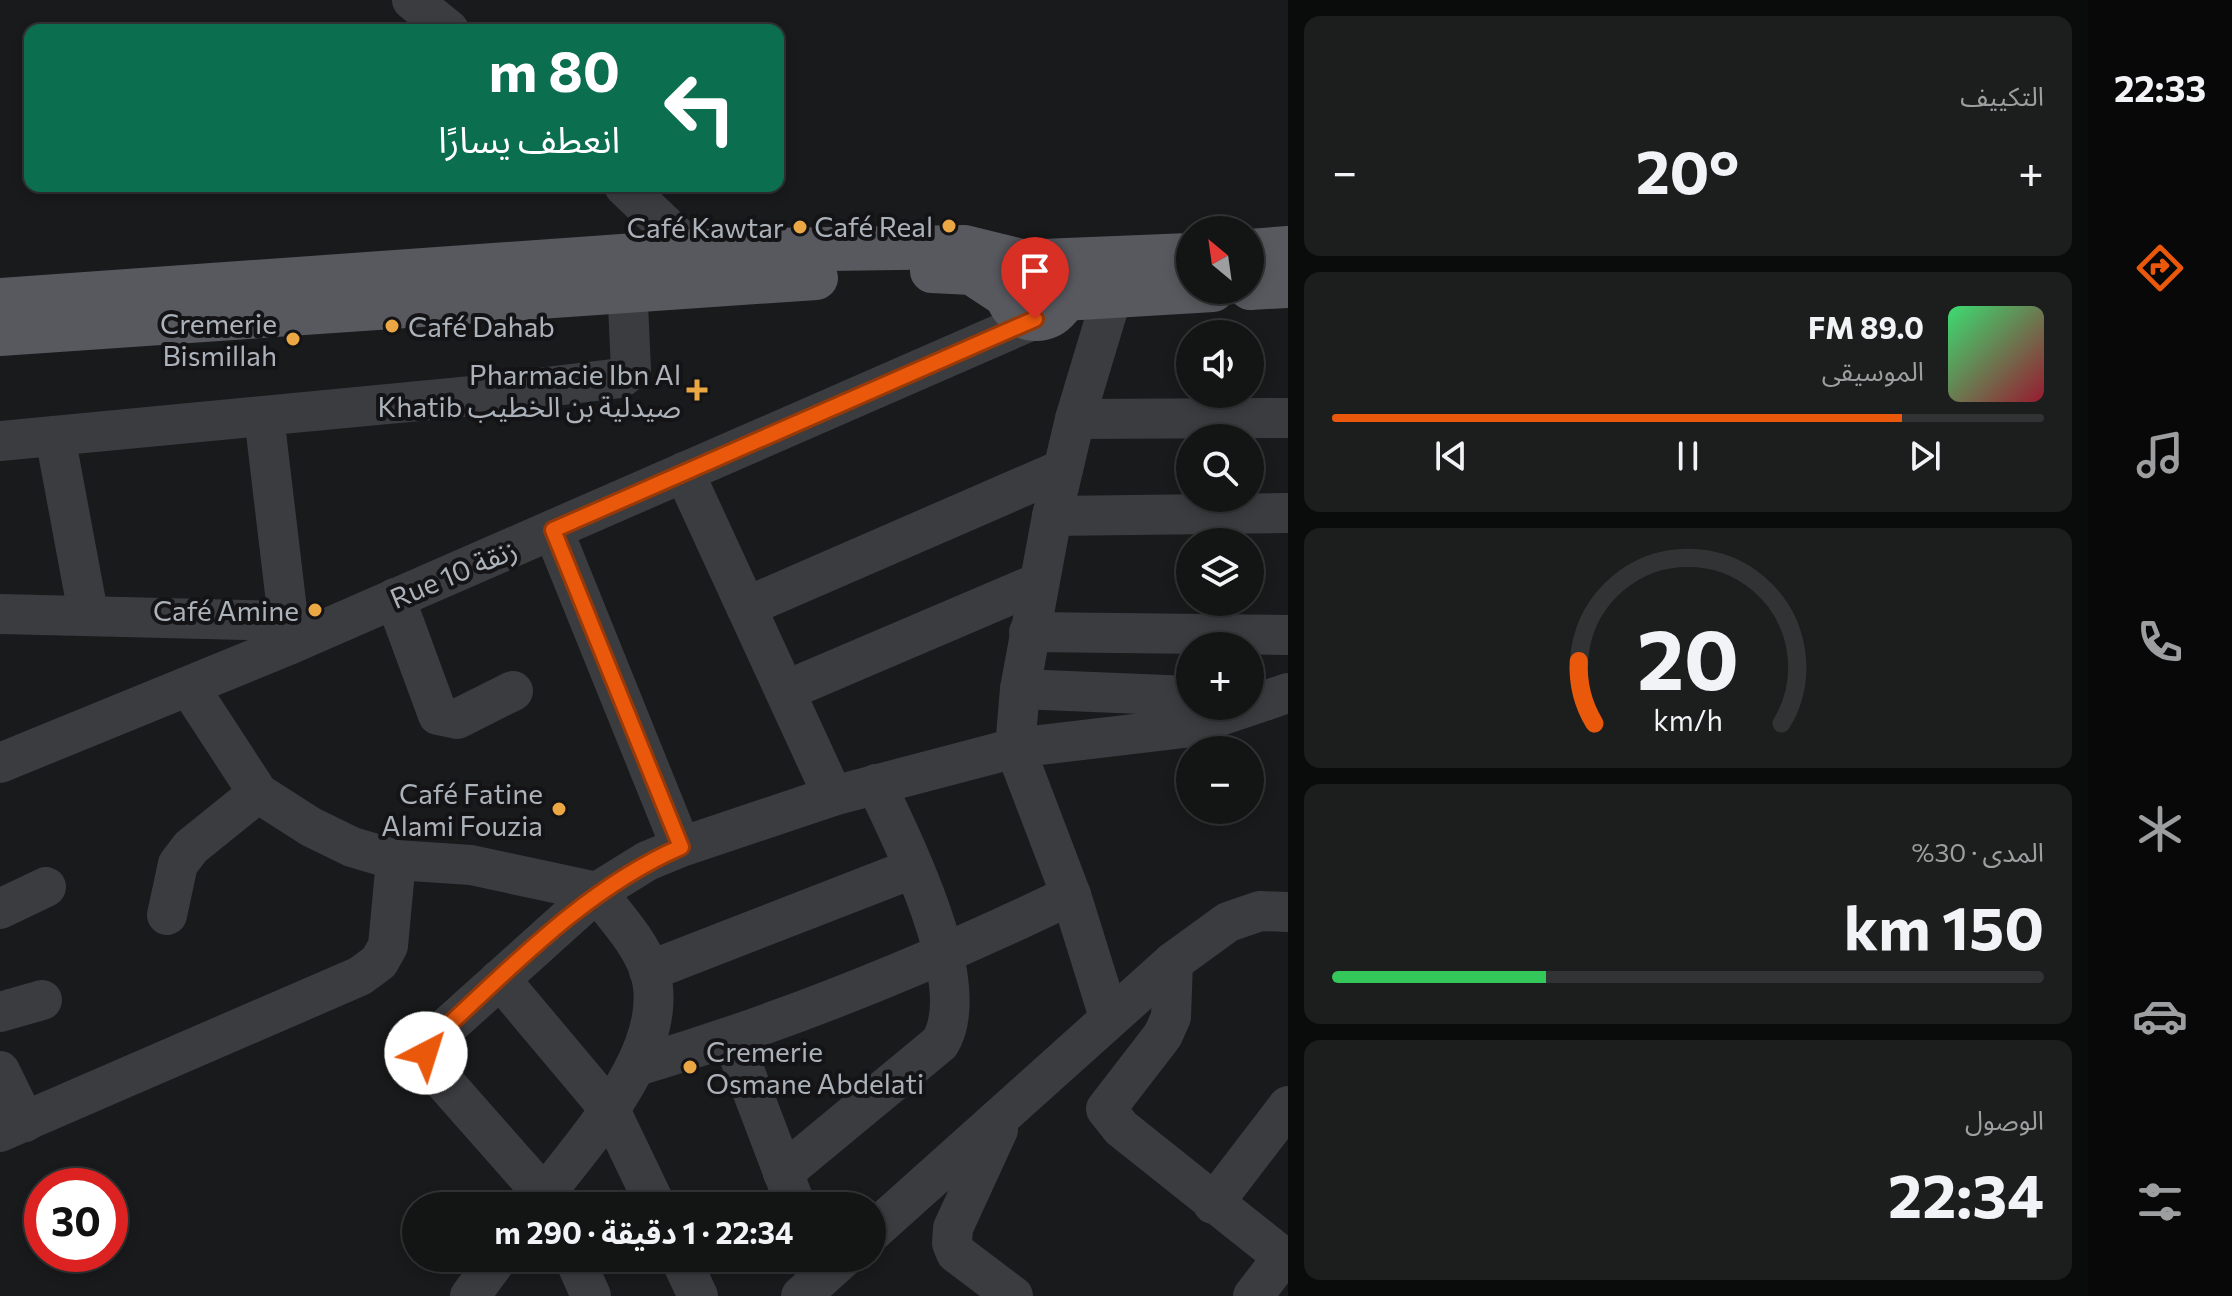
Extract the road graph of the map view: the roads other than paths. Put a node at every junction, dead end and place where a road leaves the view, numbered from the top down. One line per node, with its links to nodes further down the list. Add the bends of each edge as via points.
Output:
1 (417, 1): 2 (street)
2 (442, 24)
3 (630, 192): 6 (street)
4 (1288, 248): 5 (main road)
5 (1264, 250)
6 (692, 251): 8 (main road); 11 (main road, via 965,247)
7 (1176, 258): 11 (main road)
8 (627, 272): 11 (main road, via 962,270); 14 (main road); 15 (main road); 16 (street, via 631,370 621,378)
9 (1288, 286): 10 (main road)
10 (1264, 287)
11 (1035, 288): 13 (main road); 22 (street, Rue 10 زنقة)
12 (1176, 292): 13 (main road)
13 (1112, 296): 18 (street)
14 (0, 300)
15 (0, 334)
16 (264, 416): 19 (street); 31 (street)
17 (1288, 418): 18 (street)
18 (1075, 419): 21 (street)
19 (55, 436): 20 (street); 29 (street)
20 (0, 441)
21 (1063, 469): 24 (street); 28 (street)
22 (684, 472): 25 (street, Rue 10 زنقة); 28 (street)
23 (1288, 513): 24 (street)
24 (1052, 516): 26 (street)
25 (553, 530): 27 (street, Rue 10 زنقة); 45 (street)
26 (1038, 583): 32 (street); 37 (street)
27 (395, 598): 31 (street, Rue 10 زنقة); 36 (street, via 438,715 457,719)
28 (746, 607): 37 (street)
29 (88, 613): 30 (street); 31 (street)
30 (0, 614)
31 (289, 632): 34 (street, Rue 10 زنقة)
32 (1029, 632): 33 (street); 35 (street)
33 (1288, 635)
34 (189, 687): 41 (street, Rue 10 زنقة); 43 (street)
35 (1020, 689): 38 (street); 40 (street)
36 (513, 691)
37 (785, 691): 44 (street)
38 (1176, 695)
39 (1270, 697): 40 (street, via 1184,728)
40 (1015, 748): 42 (street); 50 (street)
41 (0, 763)
42 (876, 784): 44 (street); 47 (street)
43 (258, 793): 46 (street, via 352,847); 53 (street, via 191,847 178,864)
44 (833, 796): 45 (street)
45 (681, 847): 49 (street)
46 (396, 860): 49 (street, via 471,865); 67 (street, via 388,946 379,962 360,976)
47 (914, 868): 54 (street); 56 (street)
48 (46, 887): 51 (street)
49 (597, 892): 56 (street, via 635,942); 57 (street)
50 (1071, 895): 54 (street); 60 (street)
51 (0, 909)
52 (1288, 912): 55 (street, via 1260,911 1228,922)
53 (167, 915)
54 (945, 956): 61 (street); 68 (street, via 952,1016 940,1043)
55 (1173, 962): 60 (street); 72 (street, via 1171,1017 1106,1109 1107,1116)
56 (649, 971): 62 (street, via 652,1016)
57 (500, 979): 65 (street); 69 (street, via 427,1045 426,1053 431,1067)
58 (42, 1000): 59 (street)
59 (0, 1012)
60 (1109, 1017): 66 (street)
61 (732, 1038): 62 (street); 68 (street)
62 (637, 1066): 65 (street)
63 (0, 1071): 67 (street)
64 (1288, 1106): 72 (street)
65 (610, 1110): 70 (street); 71 (street)
66 (1004, 1115): 73 (street); 80 (street, via 953,1228 952,1243 956,1253)
67 (12, 1127)
68 (790, 1190)
69 (535, 1192)
70 (550, 1192)
71 (649, 1192)
72 (1213, 1204): 81 (street, via 1283,1257)
73 (886, 1220)
74 (488, 1272): 77 (street)
75 (580, 1272): 78 (street)
76 (687, 1272): 79 (street)
77 (470, 1296)
78 (591, 1296)
79 (698, 1296)
80 (1013, 1296)
81 (1253, 1296)

